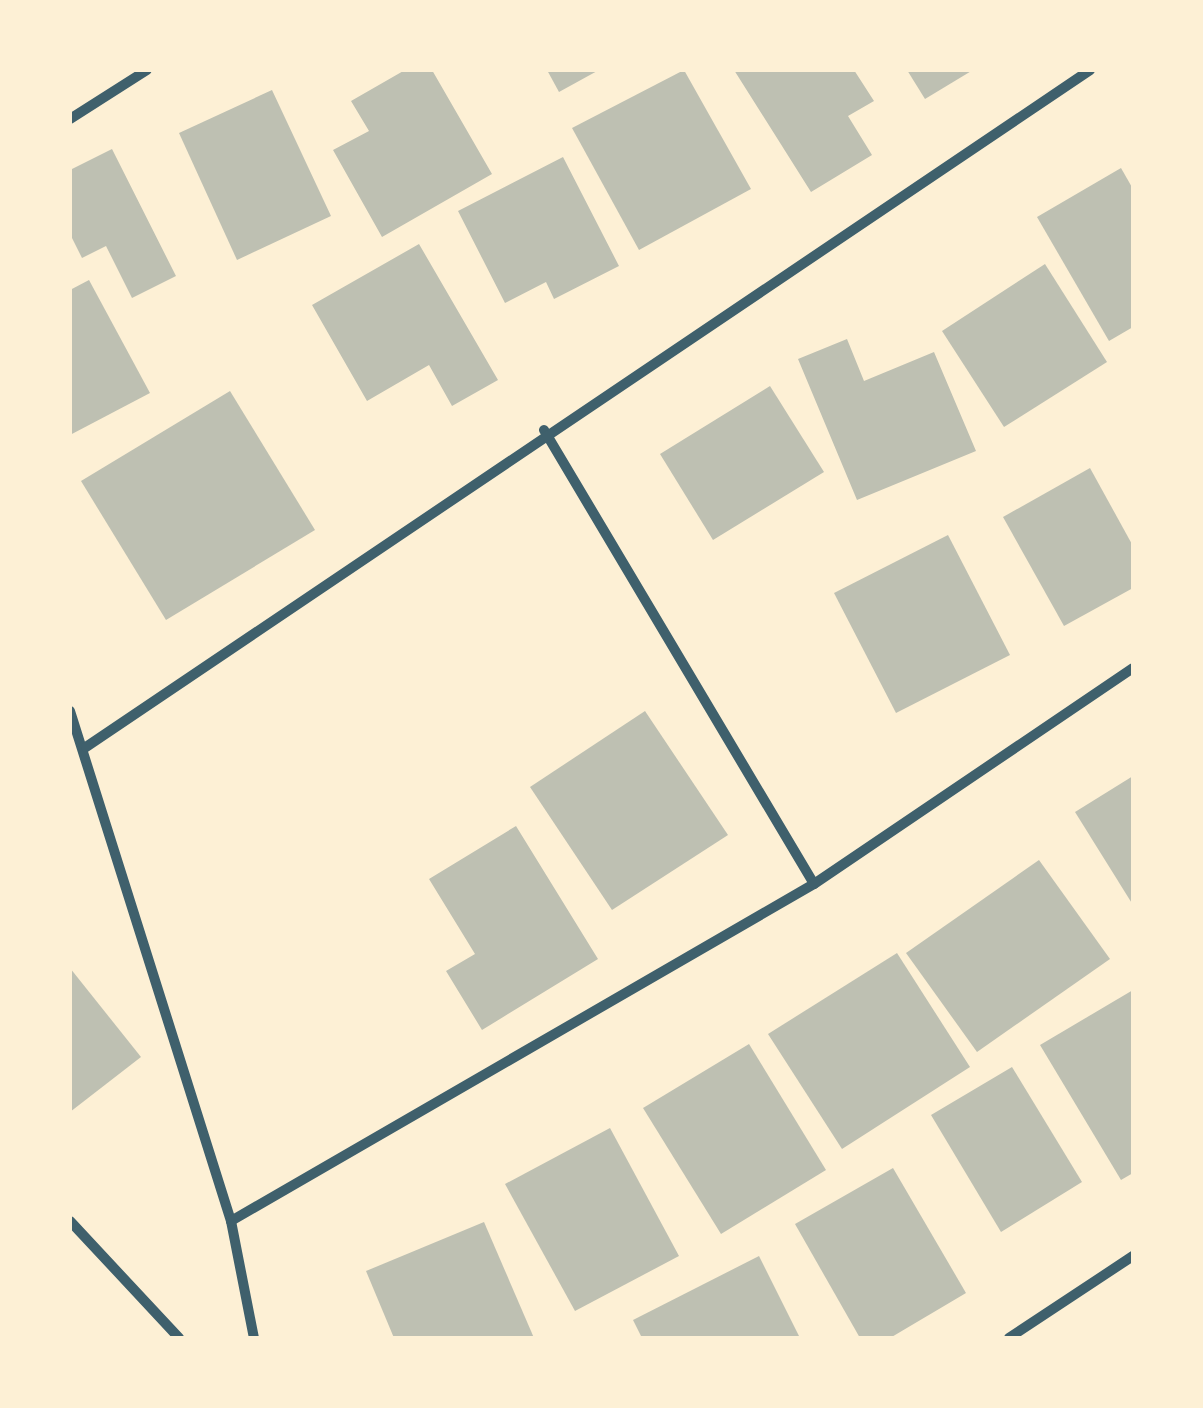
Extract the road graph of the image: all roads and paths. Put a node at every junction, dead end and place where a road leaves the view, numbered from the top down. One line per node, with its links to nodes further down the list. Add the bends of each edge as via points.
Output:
1 (146, 70): 3 (street)
2 (1090, 70): 4 (street)
3 (70, 119)
4 (544, 430): 7 (street); 8 (street)
5 (1133, 668): 8 (street)
6 (70, 711): 7 (street)
7 (86, 747): 10 (street)
8 (814, 884): 10 (street)
9 (70, 1221): 12 (street)
10 (231, 1221): 13 (street)
11 (1133, 1256): 14 (street)
12 (179, 1338)
13 (254, 1338)
14 (1010, 1338)

